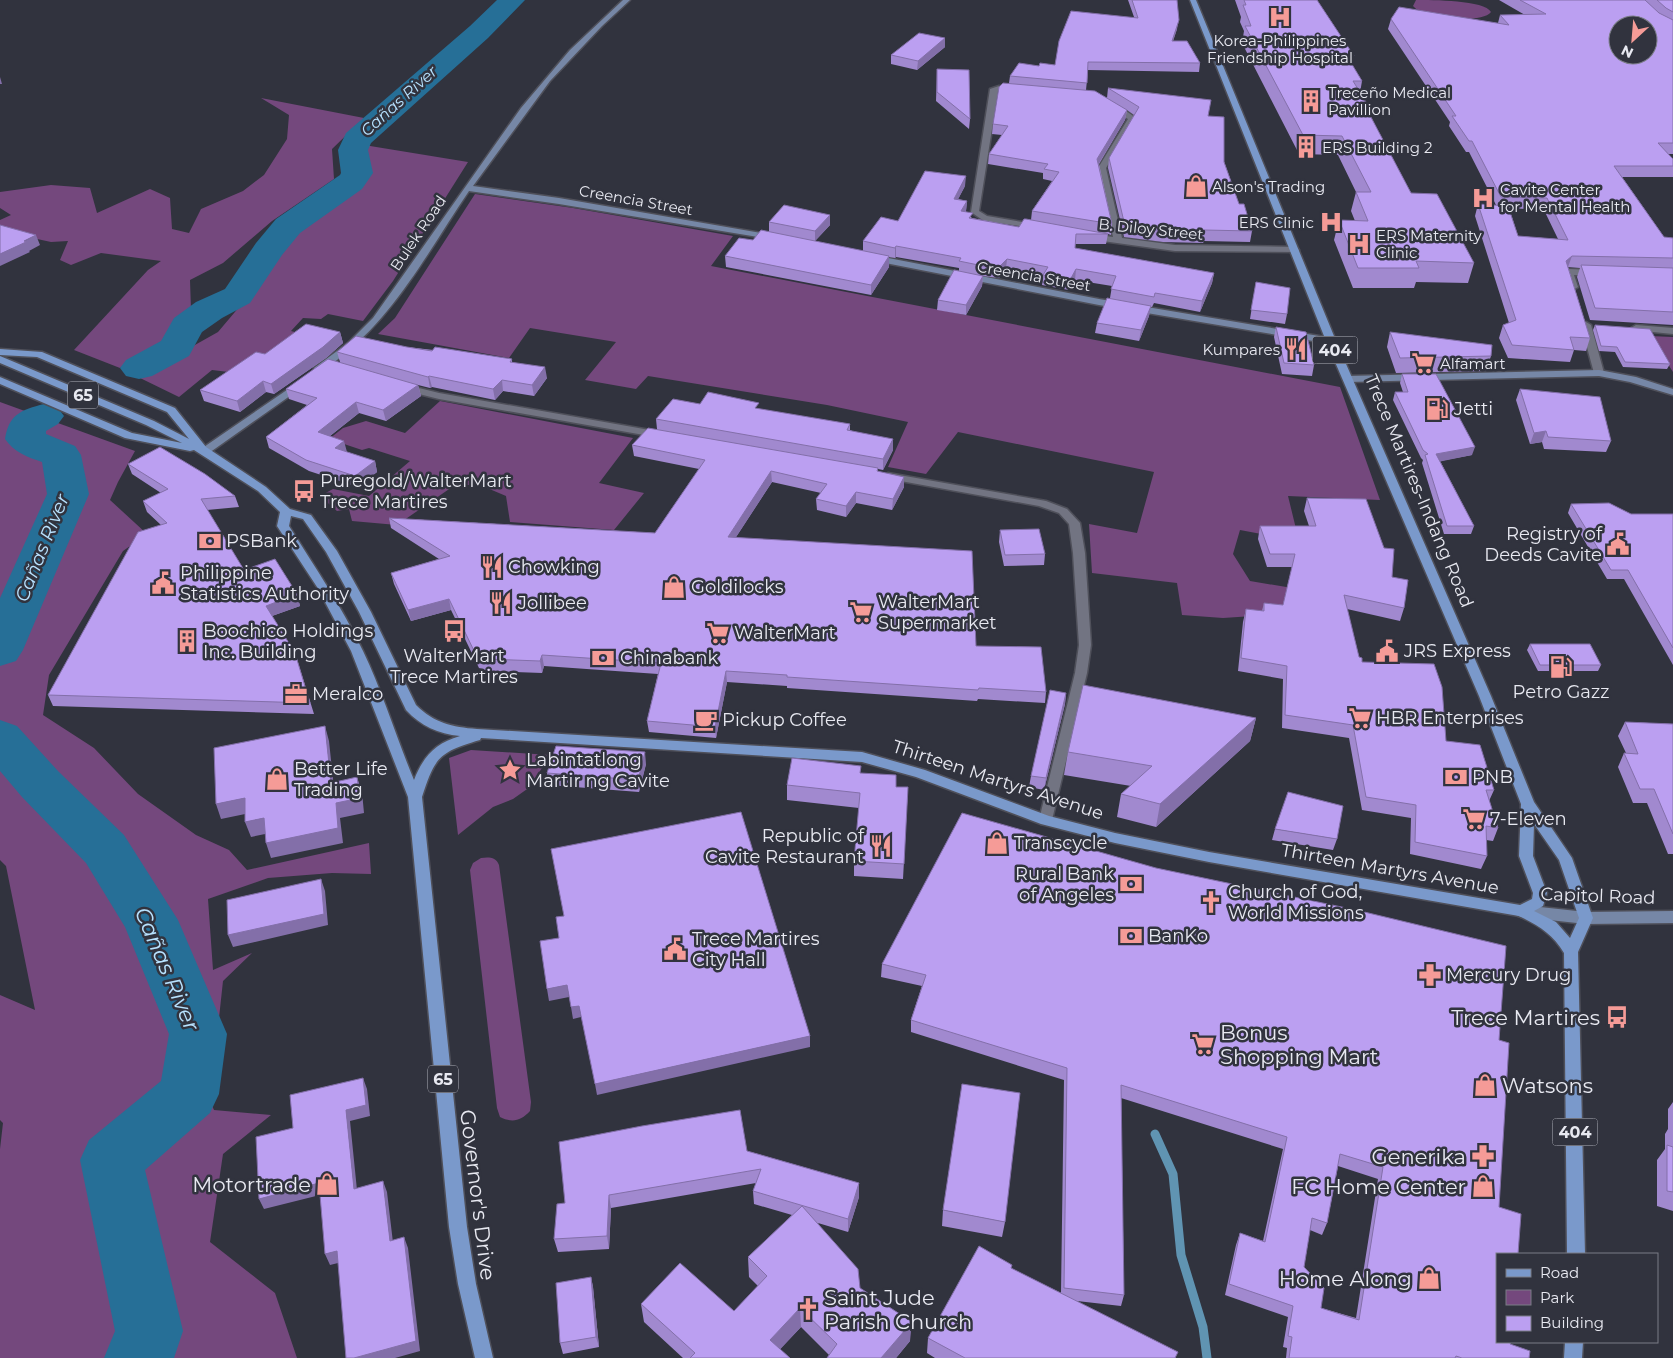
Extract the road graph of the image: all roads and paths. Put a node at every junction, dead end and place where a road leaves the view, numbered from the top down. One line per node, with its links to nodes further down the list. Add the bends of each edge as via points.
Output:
1 (627, 0): 5 (main road, Bulek Road, via 603,20 552,75)
2 (1193, 0): 10 (main road, Trece Martires-Indang Road / 404)
3 (1020, 89): 6 (street, via 994,89 975,210 984,218)
4 (1103, 100): 9 (street, via 1132,118 1102,168)
5 (467, 188): 8 (main road, Creencia Street); 20 (main road, Bulek Road, via 376,320)
6 (1051, 230)
7 (1080, 235): 9 (street, B. Diloy Street)
8 (782, 240)
9 (1118, 241): 10 (street, B. Diloy Street, via 1175,248)
10 (1295, 250): 17 (main road, Trece Martires-Indang Road / 404)
11 (861, 256): 17 (main road, Creencia Street, via 1099,302)
12 (1606, 273): 13 (street, via 1568,272)
13 (1577, 299)
14 (1588, 322): 22 (street)
15 (1624, 328): 16 (street)
16 (1673, 331)
17 (1331, 341): 23 (main road, Trece Martires-Indang Road / 404)
18 (0, 352): 28 (main road, 65, via 39,354 171,410)
19 (0, 359): 28 (main road, 65, via 150,423)
20 (327, 364): 21 (street); 28 (main road, Bulek Road)
21 (343, 369)
22 (1599, 373): 23 (main road); 26 (main road, via 1632,378)
23 (1348, 379): 33 (main road, Trece Martires-Indang Road / 404, via 1485,696)
24 (0, 380): 28 (main road, 65, via 129,436)
25 (390, 383): 27 (street, via 439,396)
26 (1673, 392)
27 (672, 437)
28 (205, 451): 30 (main road, 65, via 262,489)
29 (876, 474): 34 (street, via 1042,503 1063,511 1074,523 1079,553 1084,658)
30 (286, 511): 31 (main road, 65, via 306,517 331,550 407,700 421,719 437,728); 32 (main road, Governor's Drive / 65, via 284,526 318,578 357,651)
31 (488, 734): 32 (main road, Governor's Drive / 65, via 451,744 434,755 423,771); 34 (main road, Thirteen Martyrs Avenue, via 850,756 904,768)
32 (415, 797): 41 (main road, Governor's Drive / 65, via 458,1227)
33 (1528, 804): 35 (main road, Trece Martires-Indang Road / 404, via 1526,856 1540,894 1538,902); 37 (main road, Trece Martires-Indang Road / 404, via 1564,858)
34 (1046, 820): 35 (main road, Thirteen Martyrs Avenue, via 1209,857)
35 (1521, 911): 37 (main road, Capitol Road); 38 (main road, via 1550,924)
36 (1673, 917): 37 (main road, Capitol Road)
37 (1586, 918): 38 (main road, 404)
38 (1571, 952): 39 (main road, 404)
39 (1576, 1253)
40 (1574, 1343): 42 (main road)
41 (484, 1358)
42 (1573, 1358)

